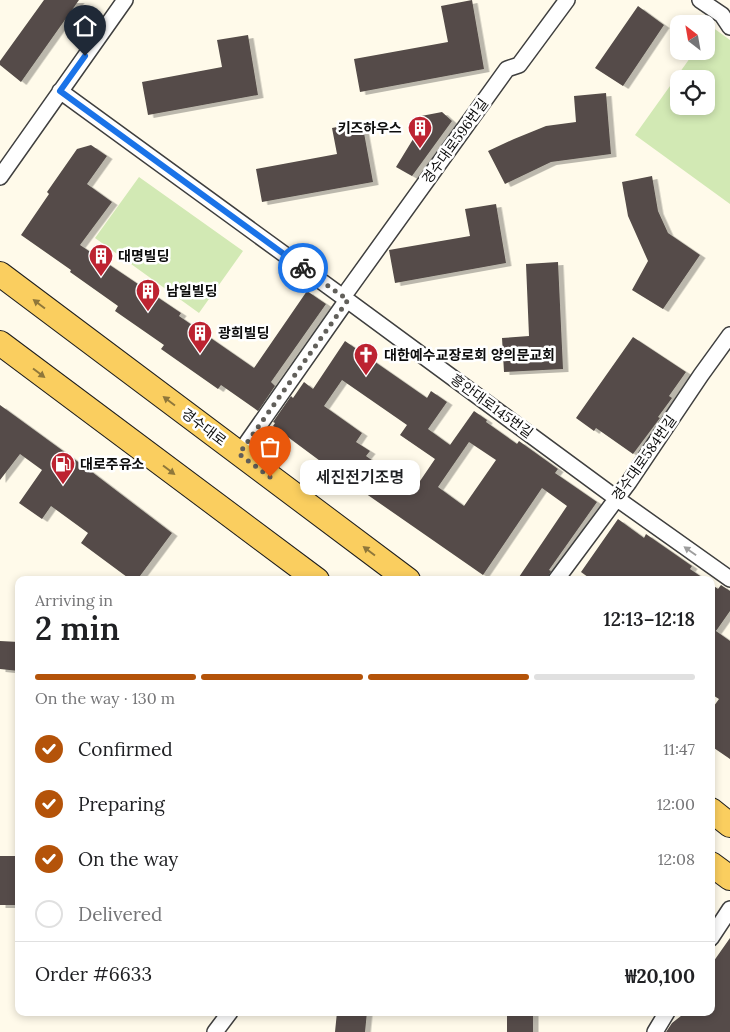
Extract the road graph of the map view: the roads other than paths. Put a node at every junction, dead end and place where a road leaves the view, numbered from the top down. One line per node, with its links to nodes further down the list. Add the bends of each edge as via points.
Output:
1 (125, 0): 5 (street)
2 (567, 0): 8 (street, 경수대로596번길, via 519,65 507,69)
3 (700, 0): 4 (street, via 722,15)
4 (730, 27)
5 (60, 91): 6 (street); 8 (street, 흥안대로145번길)
6 (0, 177)
7 (0, 274): 11 (main road, 경수대로, one-way to 7)
8 (348, 295): 11 (street, 경수대로596번길); 12 (street, 흥안대로145번길)
9 (730, 335): 12 (street, 경수대로584번길)
10 (0, 344): 13 (main road, one-way to 13)
11 (239, 454): 14 (main road, 경수대로, one-way to 11)
12 (616, 498): 15 (street, 경수대로584번길); 16 (street, 흥안대로145번길, one-way to 12)
13 (312, 576)
14 (403, 576)
15 (559, 576)
16 (730, 579)
17 (715, 813): 18 (main road)
18 (730, 825)
19 (715, 867): 20 (main road)
20 (730, 878)
21 (730, 909): 22 (street)
22 (715, 932)
23 (227, 1016): 25 (street)
24 (665, 1016): 26 (street)
25 (215, 1032)
26 (655, 1032)

